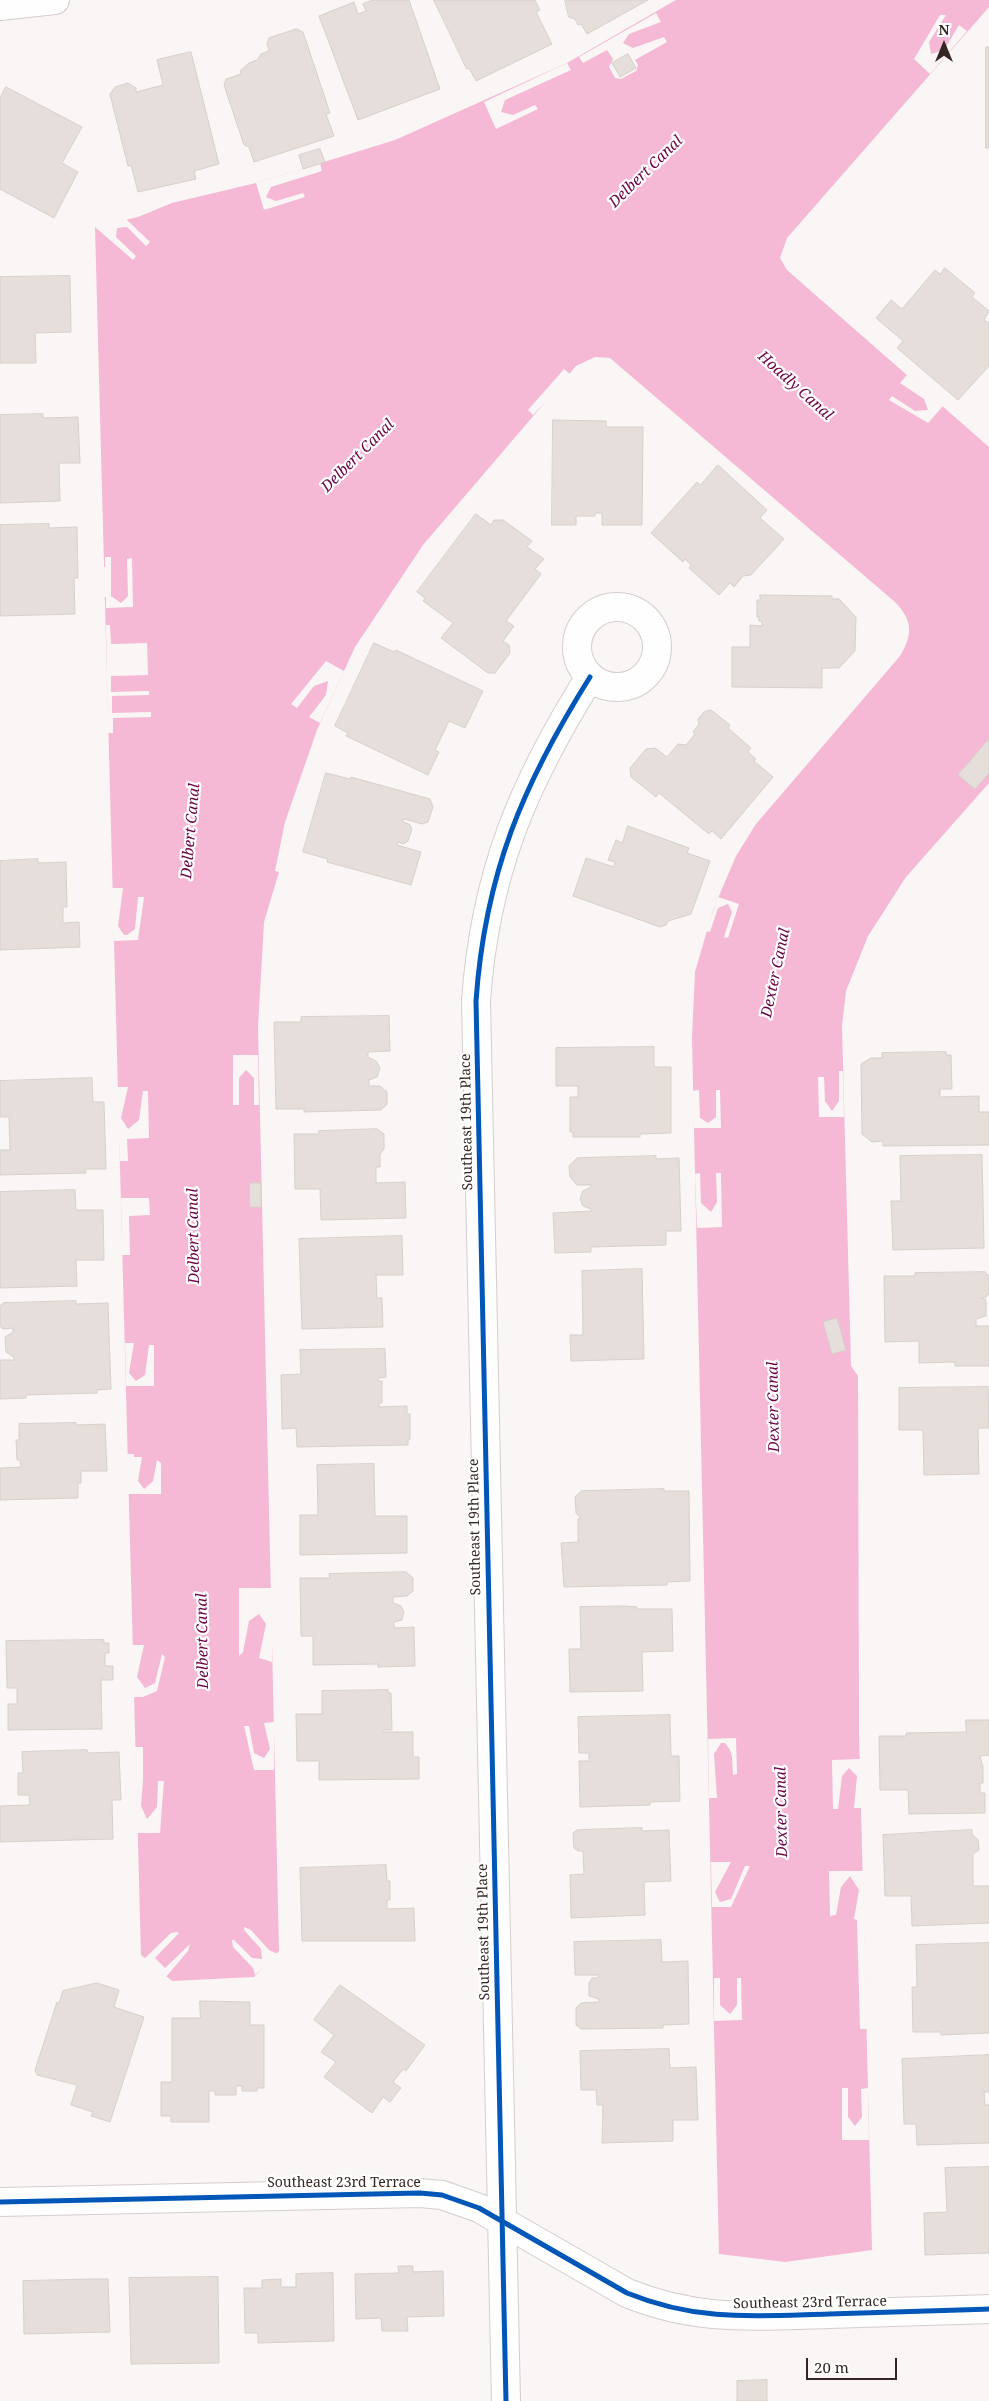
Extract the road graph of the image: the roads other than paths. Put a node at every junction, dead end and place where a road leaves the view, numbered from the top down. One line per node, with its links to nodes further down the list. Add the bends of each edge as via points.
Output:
1 (55, 0): 2 (street)
2 (0, 6)
3 (590, 677): 5 (street, Southeast 19th Place, via 542,758 510,830 487,910 476,1001)
4 (0, 2202): 5 (street, Southeast 23rd Terrace, via 420,2193 463,2201)
5 (501, 2220): 6 (street, Southeast 23rd Terrace, via 628,2293 697,2314 740,2316); 7 (street, Southeast 19th Place)
6 (989, 2309)
7 (506, 2401)

